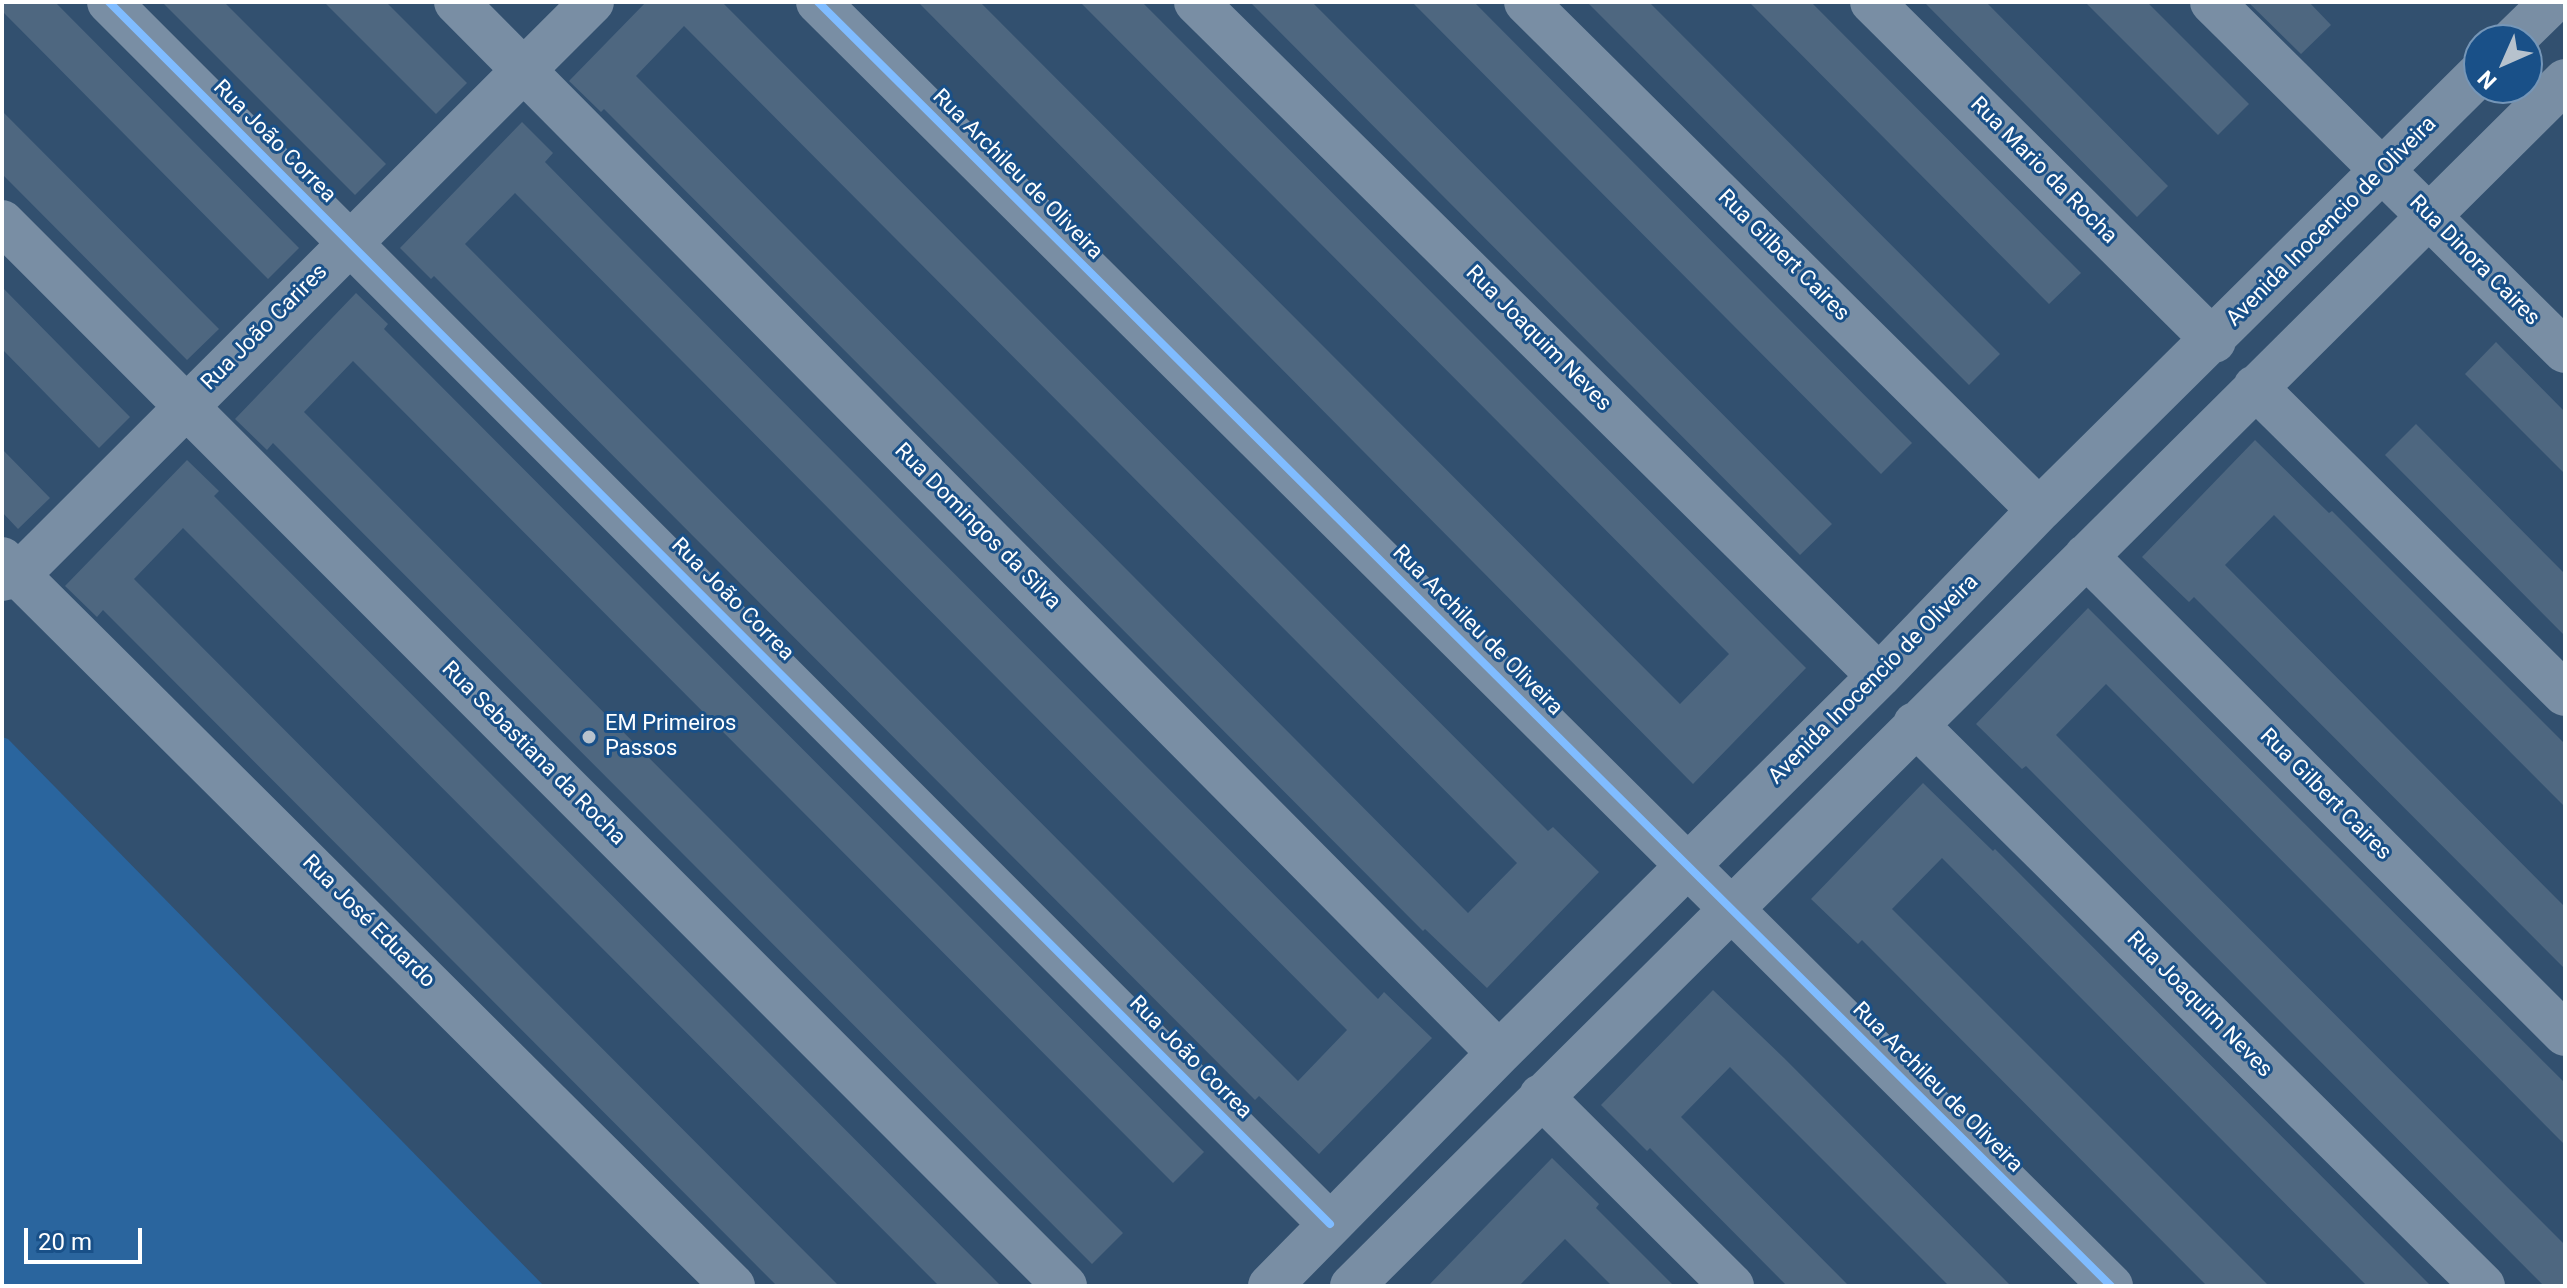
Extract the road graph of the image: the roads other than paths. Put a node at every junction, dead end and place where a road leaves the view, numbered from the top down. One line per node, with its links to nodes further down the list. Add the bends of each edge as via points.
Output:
1 (109, 2): 17 (street, Rua João Correa)
2 (456, 2): 11 (street, Rua Domingos da Silva)
3 (592, 2): 11 (street, Rua João Carires)
4 (818, 2): 28 (street, Rua Archileu de Oliveira)
5 (1196, 2): 25 (street, Rua Joaquim Neves)
6 (1526, 2): 22 (street, Rua Gilbert Caires)
7 (1872, 2): 18 (street, Rua Mario da Rocha)
8 (2212, 2): 14 (street, Rua Dinora Caires)
9 (2545, 4): 10 (street)
10 (2527, 24)
11 (524, 70): 17 (street, Rua João Carires); 31 (street, Rua Domingos da Silva)
12 (2565, 81): 15 (street)
13 (2463, 90): 14 (street, Avenida Inocencio de Oliveira)
14 (2383, 170): 15 (street, Rua Dinora Caires); 18 (street, Avenida Inocencio de Oliveira)
15 (2429, 216): 19 (street, Rua Dinora Caires); 20 (street)
16 (2, 222): 21 (street, Rua Sebastiana da Rocha)
17 (350, 244): 21 (street, Rua João Carires); 33 (street, Rua João Correa)
18 (2214, 341): 22 (street, Avenida Inocencio de Oliveira)
19 (2565, 351)
20 (2255, 387): 23 (street); 26 (street)
21 (187, 407): 24 (street, Rua João Carires); 36 (street, Rua Sebastiana da Rocha)
22 (2039, 510): 25 (street, Avenida Inocencio de Oliveira)
23 (2086, 556): 27 (street); 30 (street, Rua Gilbert Caires)
24 (7, 571): 35 (street, Rua José Eduardo)
25 (1879, 676): 28 (street, Avenida Inocencio de Oliveira)
26 (2565, 694)
27 (1915, 724): 29 (street); 40 (street, Rua Joaquim Neves)
28 (1688, 866): 29 (street, Rua Archileu de Oliveira); 31 (street, Avenida Inocencio de Oliveira)
29 (1732, 909): 32 (street); 39 (street, Rua Archileu de Oliveira)
30 (2565, 1034)
31 (1499, 1053): 33 (street, Avenida Inocencio de Oliveira)
32 (1541, 1096): 34 (street); 38 (street)
33 (1330, 1224): 37 (street, Avenida Inocencio de Oliveira)
34 (1374, 1279)
35 (733, 1286)
36 (1065, 1286)
37 (1270, 1286)
38 (1732, 1286)
39 (2111, 1286)
40 (2483, 1286)

